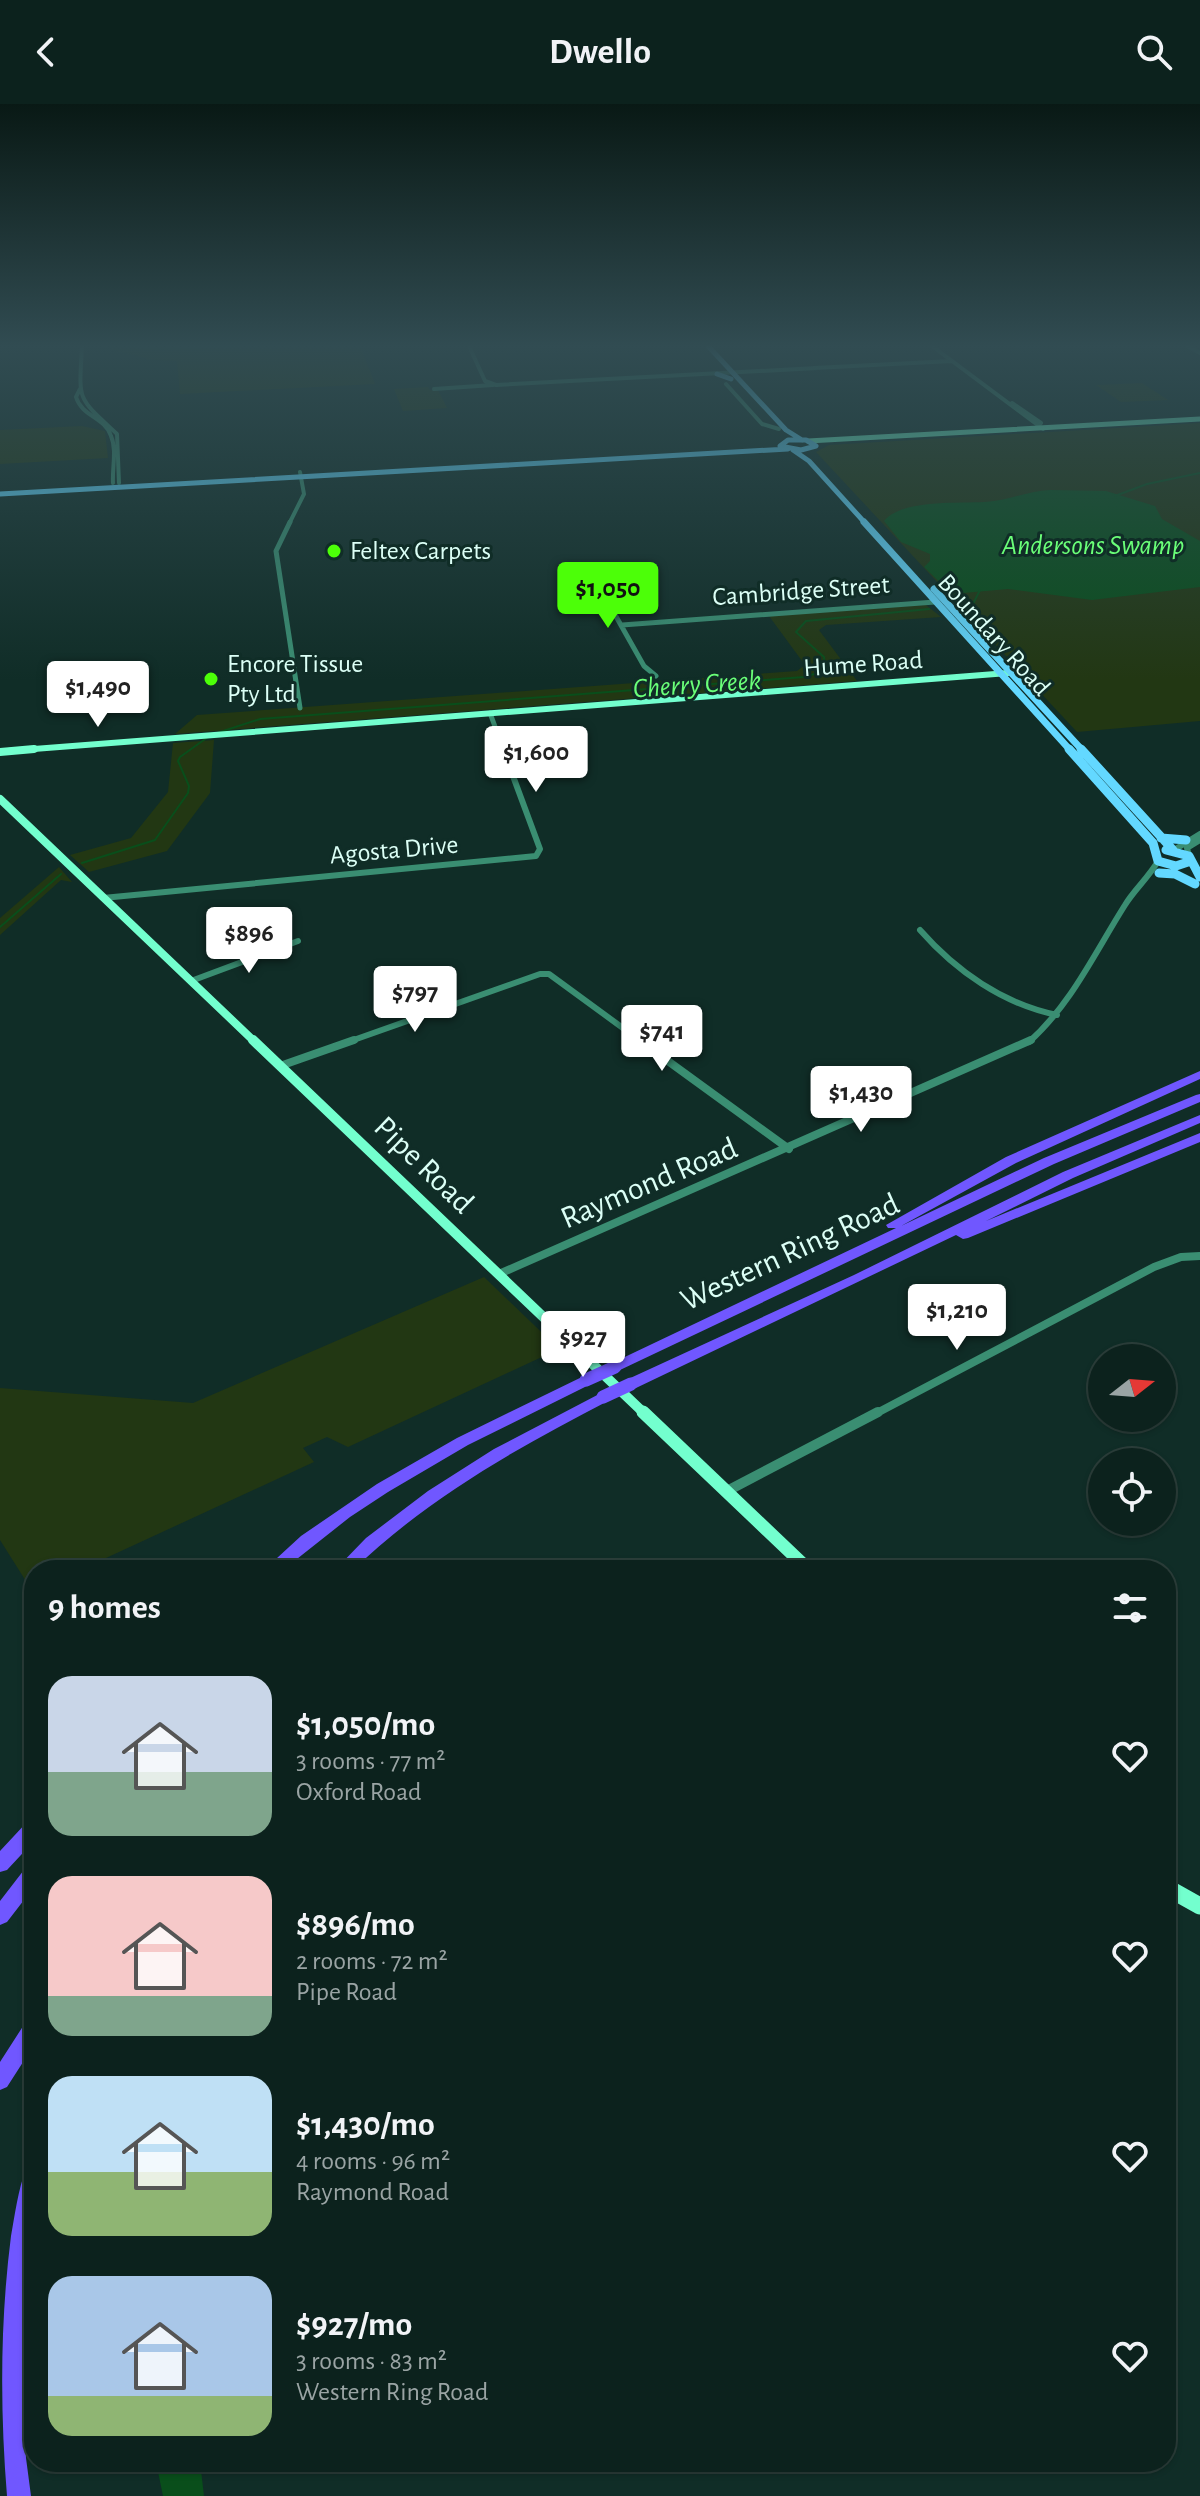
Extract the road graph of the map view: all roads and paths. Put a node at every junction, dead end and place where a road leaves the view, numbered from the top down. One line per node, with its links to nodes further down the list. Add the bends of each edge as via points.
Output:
1 (113, 458): 8 (street)
2 (120, 458): 9 (street)
3 (579, 458): 7 (main road)
4 (605, 458): 7 (main road)
5 (803, 458): 15 (main road, Boundary Road)
6 (814, 458): 14 (main road, Boundary Road)
7 (548, 460): 10 (main road)
8 (113, 472): 9 (street); 11 (street)
9 (120, 472): 11 (street)
10 (301, 474): 11 (main road); 20 (street, via 304,494 276,551)
11 (116, 484): 12 (main road)
12 (0, 492)
13 (599, 570): 16 (street, via 596,581)
14 (945, 601): 15 (main road); 17 (main road, Boundary Road)
15 (935, 602): 16 (street, Cambridge Street); 18 (main road, Boundary Road)
16 (622, 625): 19 (street, via 644,666)
17 (1011, 673): 18 (street, Hume Road); 24 (main road, Boundary Road)
18 (1000, 674): 21 (street, Hume Road); 28 (main road, Boundary Road, via 1149,838)
19 (656, 676)
20 (300, 708)
21 (490, 713): 22 (street, Hume Road); 34 (street, Agosta Drive, via 540,849 536,856)
22 (0, 752)
23 (0, 799): 34 (street, Pipe Road)
24 (1158, 837): 26 (main road); 27 (main road, Boundary Road)
25 (1200, 837): 26 (street); 29 (street, via 1187,848)
26 (1186, 840): 27 (street)
27 (1173, 850): 28 (main road); 29 (main road)
28 (1157, 857): 30 (main road); 32 (street, Raymond Road)
29 (1190, 858): 30 (main road); 33 (main road)
30 (1172, 866): 31 (street, Raymond Road); 33 (main road)
31 (1159, 873): 32 (street, Raymond Road); 33 (main road)
32 (1144, 880): 38 (street, Raymond Road)
33 (1198, 884)
34 (103, 898): 37 (street, Pipe Road)
35 (920, 930): 38 (street, via 1009,1000)
36 (298, 941): 37 (street)
37 (191, 981): 39 (street, Pipe Road)
38 (1057, 1015): 44 (street, Raymond Road, via 1029,1042 1007,1054)
39 (280, 1066): 44 (street, via 544,973 557,976); 46 (street, Pipe Road)
40 (1200, 1075): 47 (highway, via 1001,1165)
41 (1200, 1098): 47 (highway, Western Ring Road, via 1049,1161)
42 (1200, 1119): 48 (highway, Western Ring Road, via 1068,1175)
43 (1200, 1137): 48 (highway)
44 (789, 1149): 46 (street, Raymond Road)
45 (1200, 1256): 49 (street, via 1154,1267)
46 (499, 1274): 49 (street, Pipe Road)
47 (810, 1274): 50 (highway, Western Ring Road, bridge, via 480,1432)
48 (859, 1278): 51 (highway, Western Ring Road, bridge, via 603,1397 504,1450)
49 (727, 1491): 56 (street, Pipe Road)
50 (371, 1498): 52 (highway, via 313,1534); 53 (highway)
51 (398, 1517): 54 (highway); 55 (highway)
52 (283, 1560)
53 (294, 1560)
54 (353, 1560)
55 (360, 1560)
56 (799, 1560)
57 (24, 1839): 58 (highway)
58 (0, 1864)
59 (24, 1885): 62 (highway)
60 (1176, 1893): 61 (street)
61 (1200, 1906)
62 (0, 1916)
63 (24, 2043): 64 (highway)
64 (0, 2080)
65 (24, 2236): 66 (highway, via 11,2366)
66 (19, 2496)

